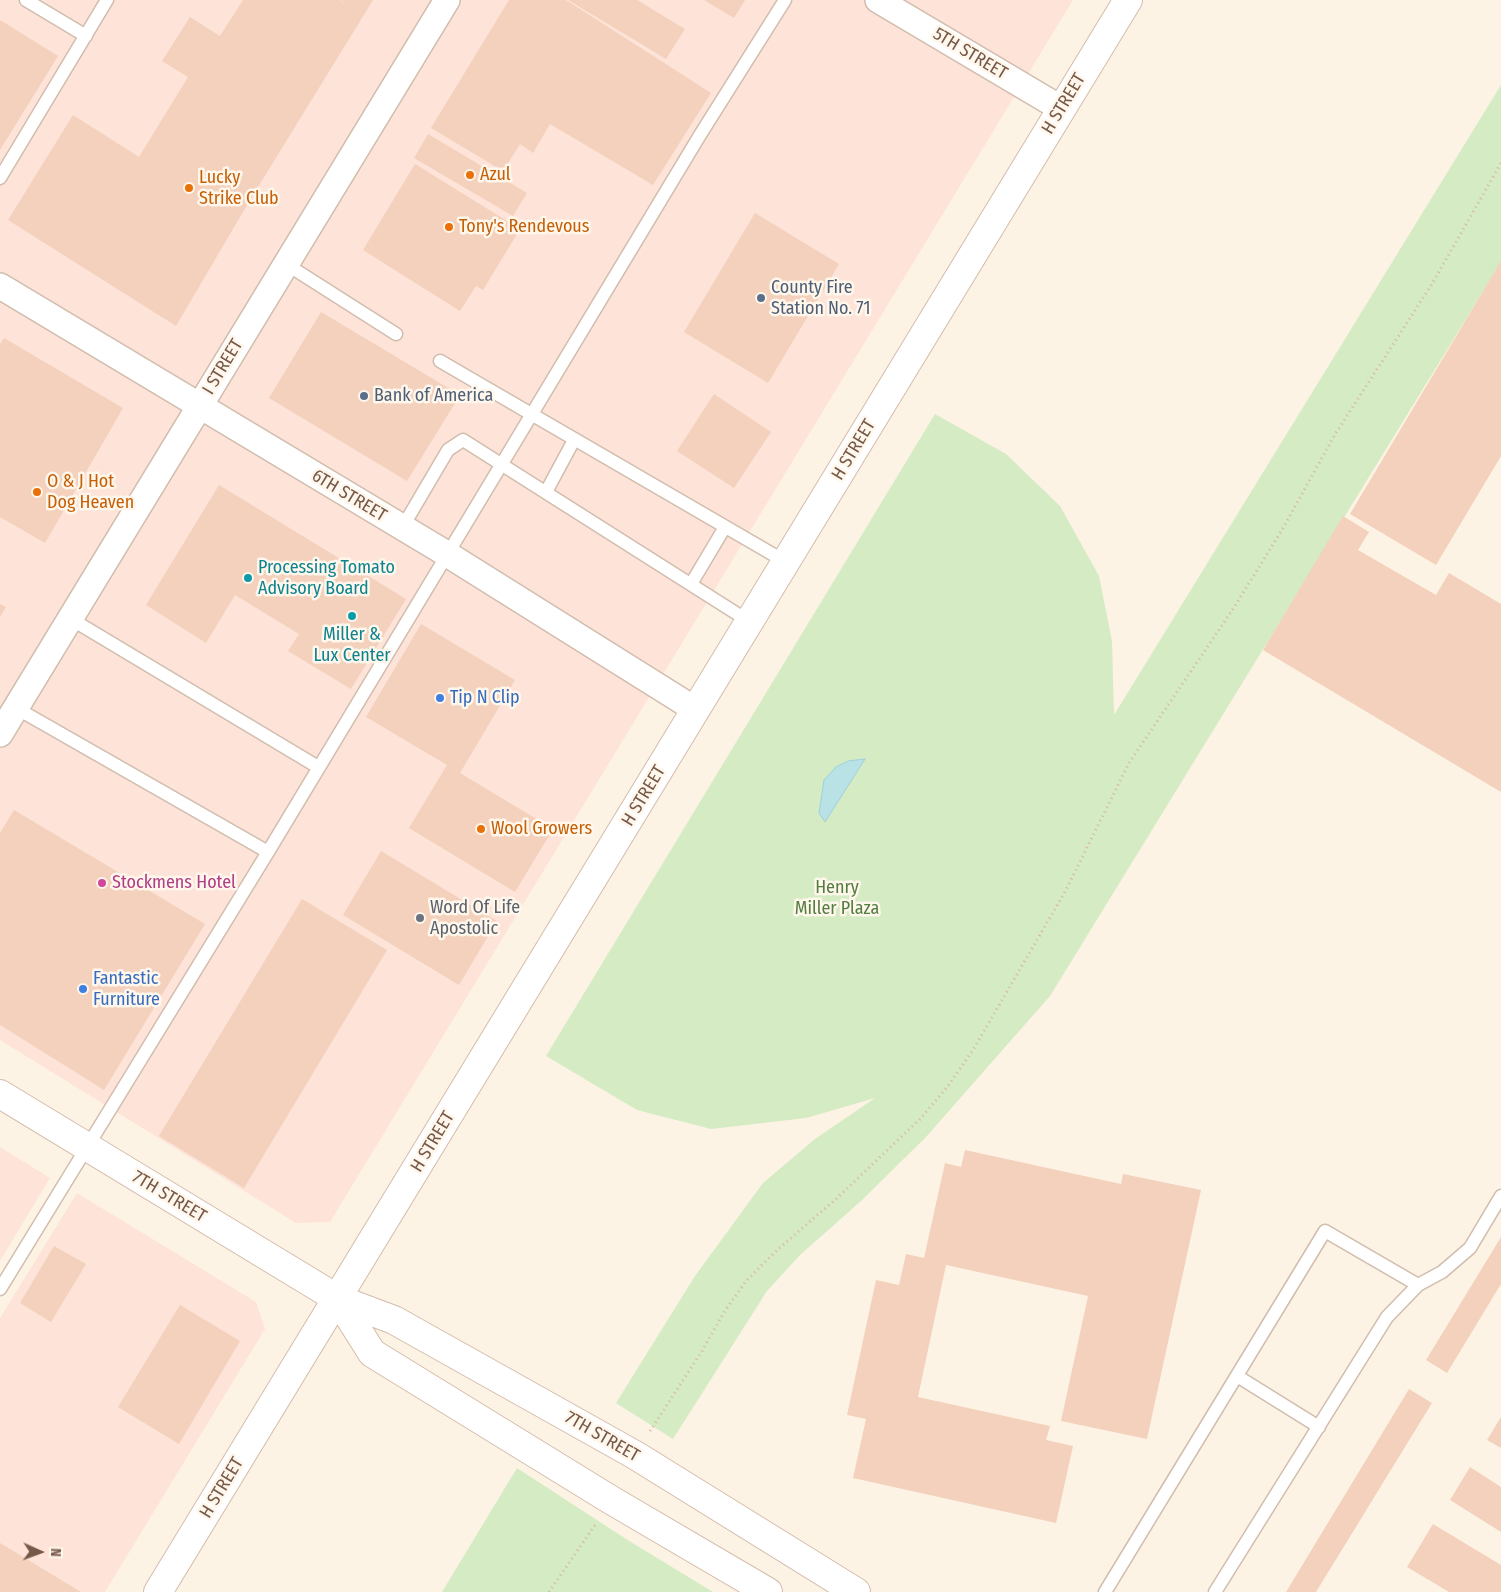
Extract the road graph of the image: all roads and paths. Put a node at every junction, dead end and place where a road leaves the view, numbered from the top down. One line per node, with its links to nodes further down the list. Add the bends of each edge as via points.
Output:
1 (26, 0): 7 (lane)
2 (107, 0): 7 (lane)
3 (447, 0): 11 (street, I STREET)
4 (785, 0): 16 (lane)
5 (878, 0): 8 (street, 5TH STREET)
6 (1128, 0): 8 (street, H STREET)
7 (86, 36): 10 (lane)
8 (1062, 109): 23 (street, H STREET)
9 (1501, 163): 40 (path, via 1432,284 1334,436 1261,564 1129,763 1066,890 973,1050 920,1119 836,1199 776,1250 748,1280 726,1309)
10 (0, 178)
11 (286, 264): 13 (lane); 15 (street, I STREET)
12 (0, 286): 15 (street, 6TH STREET)
13 (396, 334)
14 (440, 361): 16 (lane)
15 (199, 407): 21 (street, 6TH STREET); 25 (street, I STREET)
16 (530, 416): 17 (lane); 18 (lane)
17 (574, 440): 19 (lane); 20 (lane)
18 (502, 463): 19 (lane); 21 (lane, via 463,440 448,450); 22 (lane)
19 (546, 492): 24 (lane)
20 (725, 527): 23 (lane); 24 (lane)
21 (402, 528): 22 (street, 6TH STREET)
22 (447, 554): 28 (street, 6TH STREET); 30 (lane)
23 (786, 562): 26 (street, H STREET)
24 (691, 584): 26 (lane)
25 (71, 619): 27 (street, I STREET); 30 (lane)
26 (750, 622): 28 (street, H STREET)
27 (16, 708): 29 (street, I STREET); 31 (lane)
28 (696, 710): 37 (street, H STREET)
29 (0, 734)
30 (318, 767): 31 (lane)
31 (268, 852): 33 (lane)
32 (0, 1094): 33 (street, 7TH STREET)
33 (87, 1148): 36 (lane); 37 (street, 7TH STREET)
34 (1501, 1196): 35 (lane, via 1470,1248 1442,1272)
35 (1418, 1285): 38 (lane, via 1325,1231); 39 (lane, via 1387,1317)
36 (0, 1290)
37 (338, 1299): 40 (street, 7TH STREET, via 394,1320); 41 (street, 7TH STREET, via 372,1353); 42 (street, H STREET)
38 (1237, 1376): 39 (lane); 46 (lane)
39 (1319, 1426): 47 (lane)
40 (635, 1455): 45 (street, 7TH STREET)
41 (611, 1500): 43 (path); 44 (street, 7TH STREET)
42 (158, 1592)
43 (549, 1592)
44 (768, 1592)
45 (856, 1592)
46 (1105, 1592)
47 (1215, 1592)

